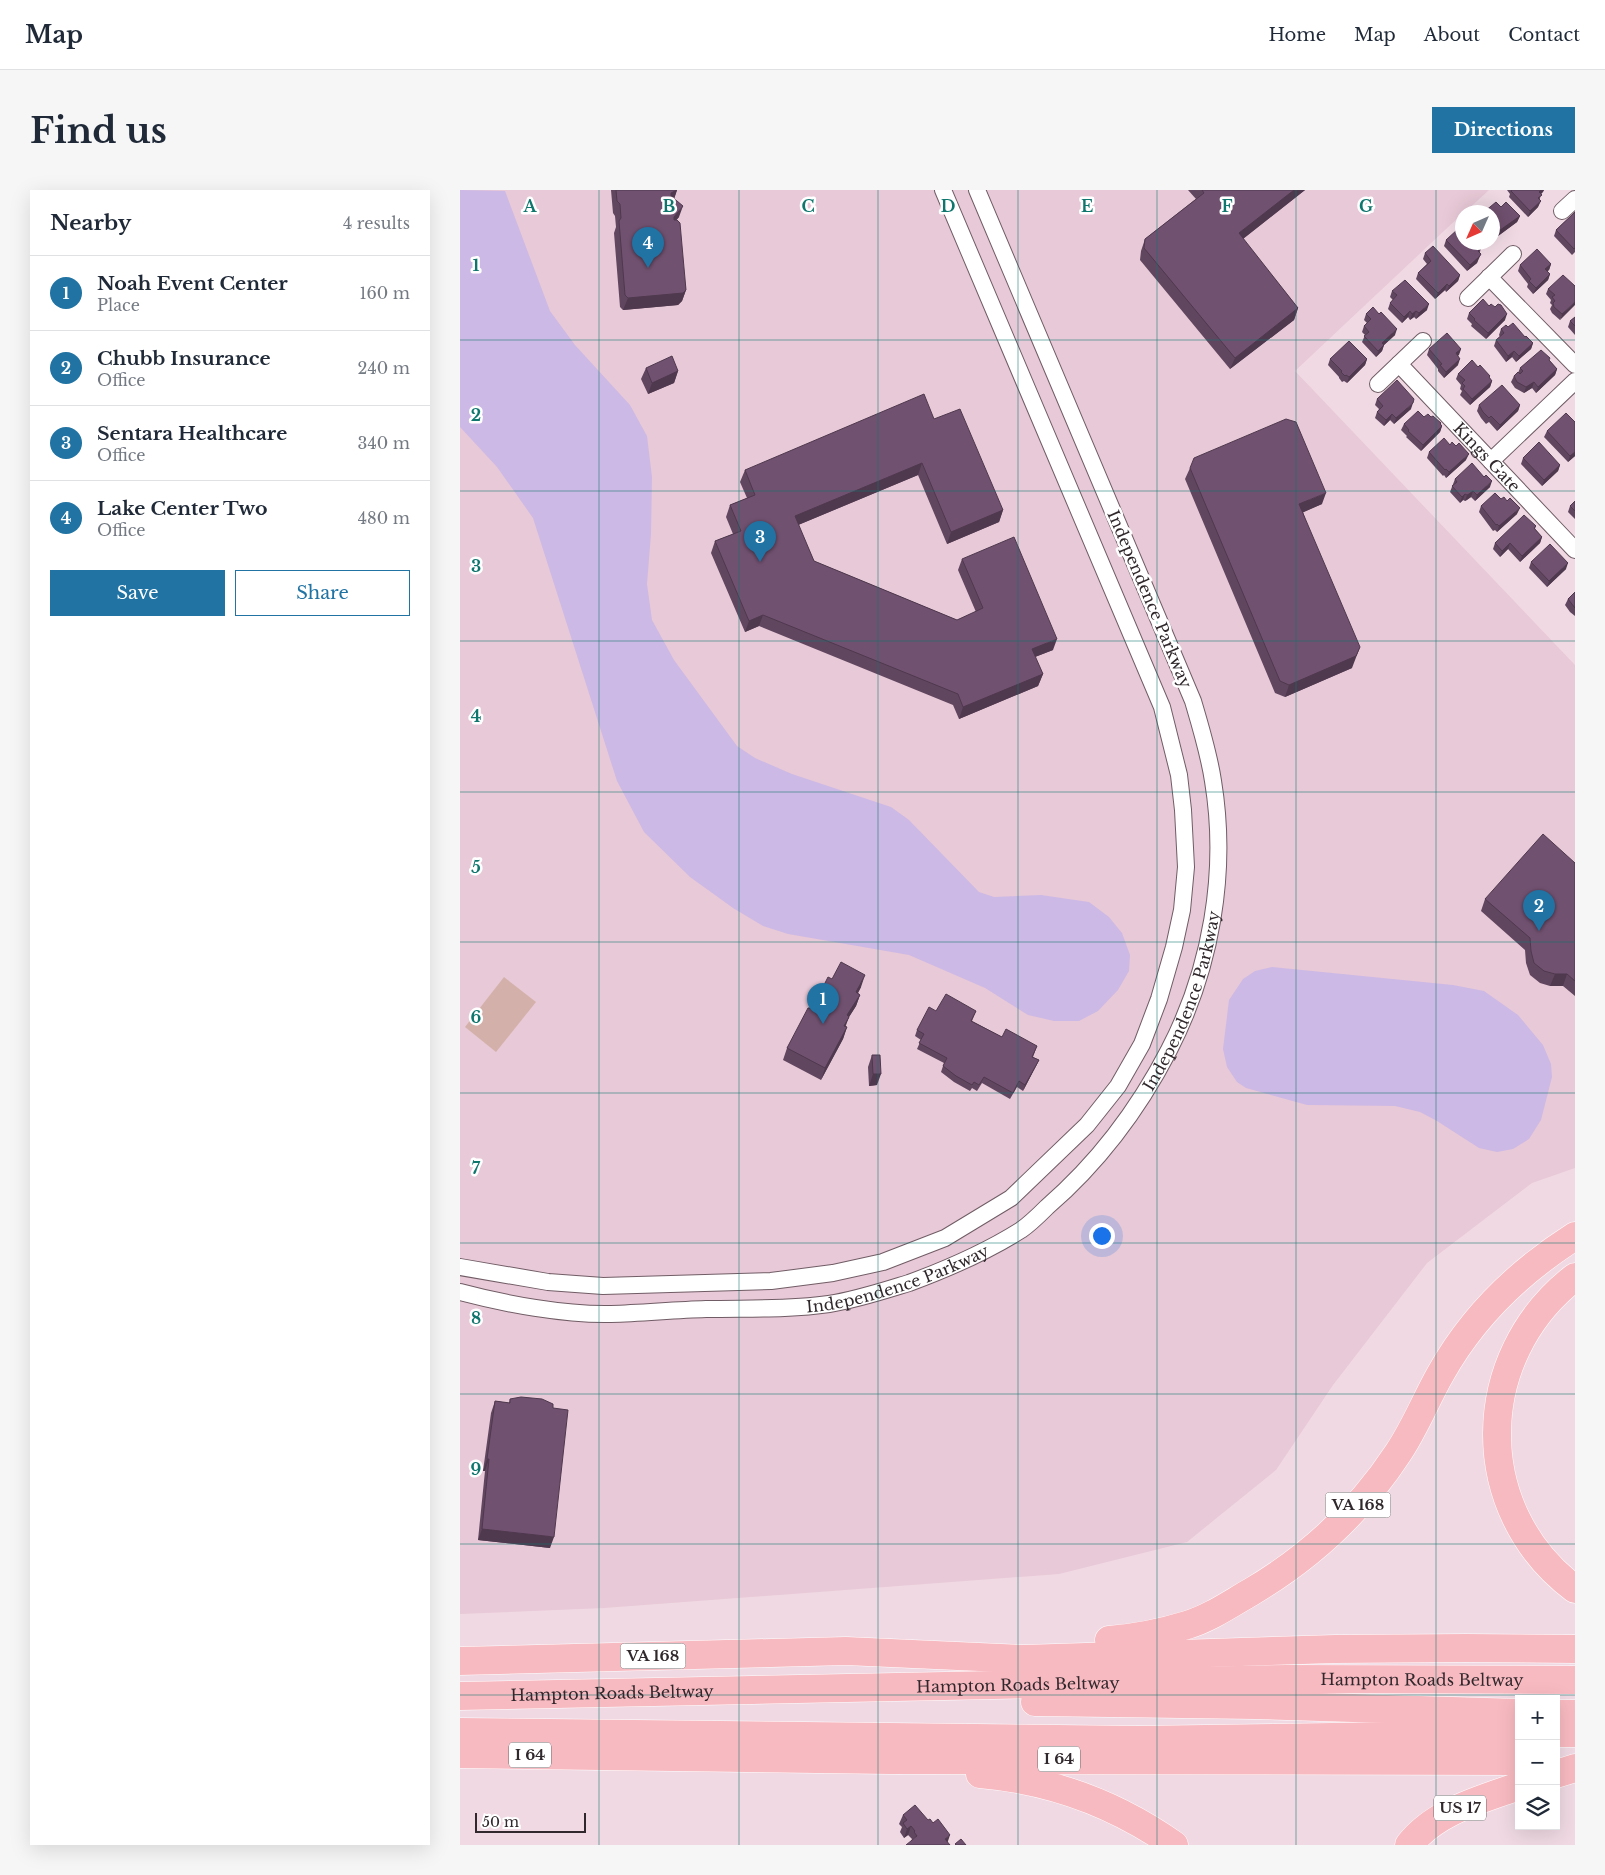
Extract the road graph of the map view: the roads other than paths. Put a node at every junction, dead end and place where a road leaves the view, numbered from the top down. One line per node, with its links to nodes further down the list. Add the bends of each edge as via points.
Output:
1 (943, 190): 16 (street, Independence Parkway, via 1162,707 1179,775 1186,867 1182,910 1159,999 1142,1044 1118,1086 1087,1125 1011,1198 945,1238 883,1262 772,1281 603,1286 548,1282)
2 (977, 190): 18 (street, Independence Parkway, via 1193,701 1205,738 1217,816 1216,895 1203,965 1176,1036 1157,1074 1116,1136 1060,1196 1023,1229 932,1274 880,1292 829,1304 609,1314 546,1308)
3 (1575, 199): 4 (street)
4 (1562, 211)
5 (1513, 254): 6 (street)
6 (1489, 277): 7 (street); 10 (street)
7 (1468, 298)
8 (1423, 341): 9 (street)
9 (1399, 364): 12 (street); 13 (street, Kings Gate)
10 (1575, 365)
11 (1575, 381): 13 (street)
12 (1378, 384)
13 (1491, 461): 14 (street, Kings Gate)
14 (1575, 550)
15 (1575, 1236): 21 (highway, VA 168, via 1515,1280 1486,1310 1442,1371 1399,1452 1380,1479 1320,1544 1267,1583 1226,1608 1188,1625 1142,1637 1078,1643)
16 (460, 1267)
17 (1575, 1277): 19 (highway, via 1537,1314 1516,1349 1502,1388 1496,1437 1501,1476 1525,1536 1556,1574)
18 (460, 1292)
19 (1575, 1590)
20 (1575, 1650): 21 (highway, via 1335,1650)
21 (1054, 1658): 22 (highway, VA 168, via 846,1651)
22 (460, 1661)
23 (1575, 1680): 24 (highway, Hampton Roads Beltway, via 1277,1679)
24 (460, 1696)
25 (460, 1705): 26 (highway, via 1027,1702)
26 (1515, 1713)
27 (1560, 1714): 28 (highway)
28 (1575, 1714)
29 (460, 1732): 32 (highway, via 1138,1740)
30 (1560, 1733): 31 (highway)
31 (1575, 1733)
32 (1515, 1734)
33 (460, 1754): 34 (highway, I 64)
34 (600, 1755): 35 (highway, I 64, via 889,1760); 41 (highway, via 782,1774 964,1773 1004,1776 1086,1798 1135,1820)
35 (1515, 1761)
36 (1560, 1761): 37 (highway)
37 (1575, 1761)
38 (1575, 1768): 39 (highway)
39 (1560, 1773)
40 (1515, 1787): 42 (highway, US 17, via 1464,1805 1427,1828)
41 (1174, 1845)
42 (1409, 1845)

